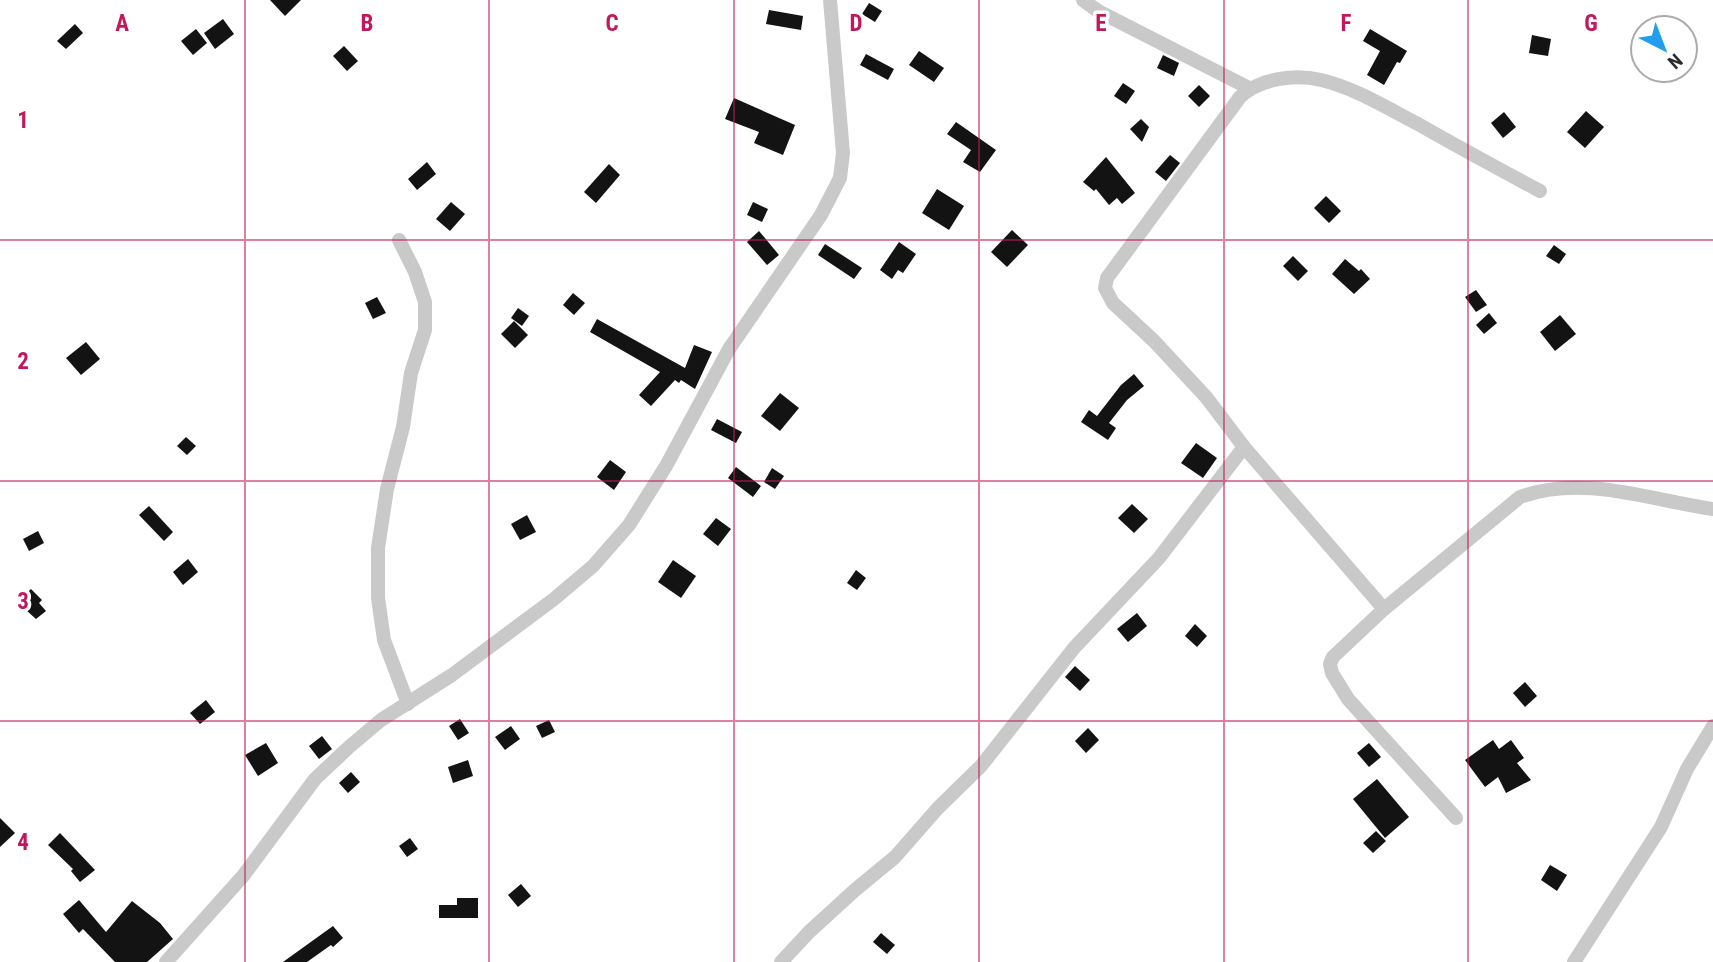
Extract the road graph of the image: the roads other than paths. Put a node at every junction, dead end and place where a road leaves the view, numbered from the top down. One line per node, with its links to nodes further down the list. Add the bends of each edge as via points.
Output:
1 (830, 0): 9 (street, via 843,152 840,178 821,215 729,349 629,524 593,566 554,599)
2 (1083, 0): 3 (street)
3 (1249, 88): 4 (street, via 1288,78 1320,80 1376,102); 6 (street, via 1126,251 1105,288 1113,303 1206,397)
4 (1540, 191)
5 (399, 240): 9 (street, via 425,302 425,330 411,373 387,489 378,548 378,598 384,640)
6 (1244, 447): 8 (street); 13 (street, via 1159,558 1074,648 981,766 895,857)
7 (1713, 509): 8 (street, via 1622,491 1542,489 1520,497)
8 (1384, 609): 11 (street, via 1333,657 1332,673 1348,699)
9 (408, 704): 12 (street, via 381,720 315,779 243,876)
10 (1713, 726): 14 (street, via 1661,827)
11 (1456, 818)
12 (166, 962)
13 (781, 962)
14 (1573, 962)

